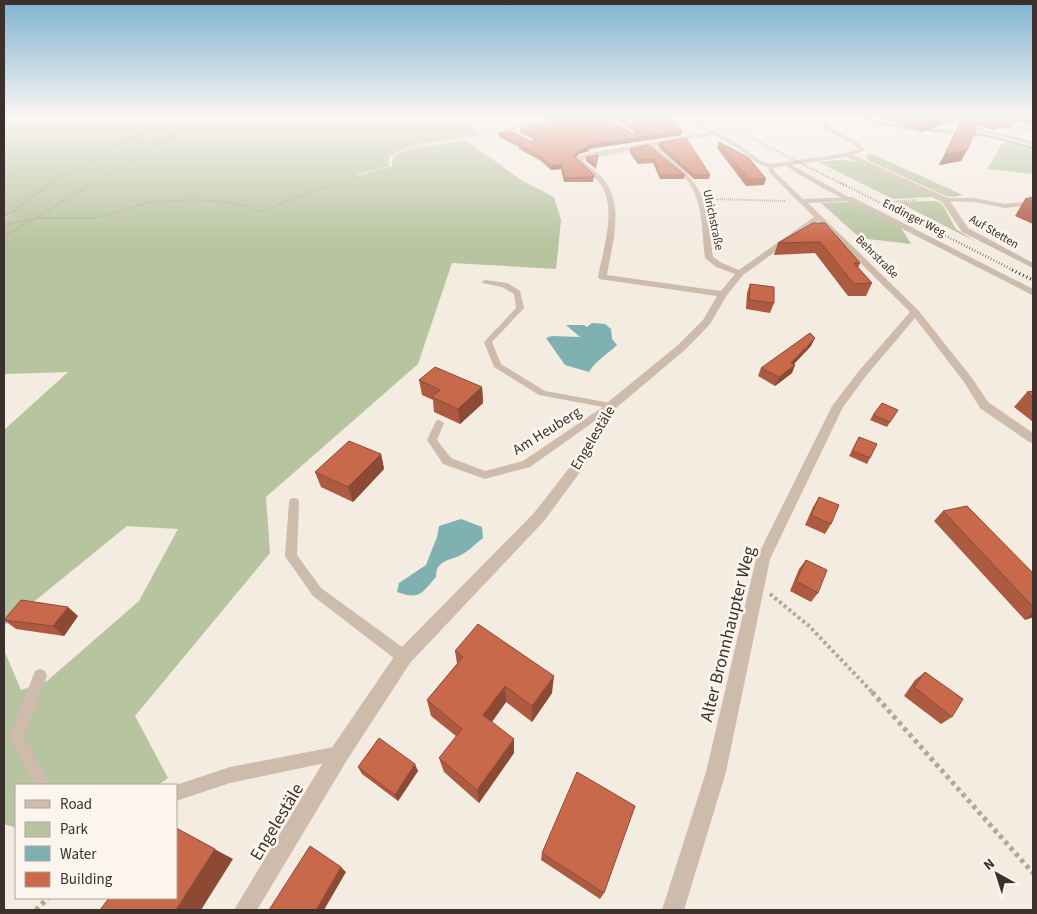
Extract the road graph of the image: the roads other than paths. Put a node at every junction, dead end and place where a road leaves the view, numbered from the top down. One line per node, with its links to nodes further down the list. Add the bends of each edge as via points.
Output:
1 (580, 159): 17 (street, via 604,186 612,220 602,277)
2 (667, 159): 14 (street, Ulrichstraße, via 691,181 700,198 710,258)
3 (754, 159): 7 (street, Behrstraße)
4 (823, 159): 6 (street)
5 (856, 159): 9 (street)
6 (786, 164): 7 (street); 8 (lane, Endinger Weg)
7 (771, 166): 10 (street, Behrstraße, via 771,171)
8 (849, 199): 10 (street); 16 (street, Endinger Weg)
9 (946, 200): 11 (lane, via 974,200 1005,206); 13 (street, Auf Stetten, via 958,224 965,230)
10 (803, 201): 12 (street, Behrstraße)
11 (1033, 203)
12 (819, 216): 14 (street, Engelestäle); 18 (street, Behrstraße)
13 (1033, 266)
14 (740, 273): 17 (street, Engelestäle)
15 (485, 282): 19 (lane, Am Heuberg, via 504,285 518,293 520,308 488,342 497,366 542,393)
16 (1033, 292)
17 (724, 294): 19 (street, Engelestäle, via 707,322 682,347)
18 (915, 312): 21 (street, Behrstraße, via 984,405); 29 (street, Alter Bronnhaupter Weg, via 838,406 763,559 716,772)
19 (610, 406): 20 (lane, Am Heuberg, via 526,464 485,475 447,461 432,440); 23 (street, Engelestäle, via 582,462 539,517)
20 (439, 423)
21 (1033, 439)
22 (294, 502): 23 (lane, via 291,556 317,592)
23 (404, 657): 25 (street, Engelestäle)
24 (40, 676): 26 (lane, via 16,738)
25 (340, 753): 27 (lane, Engelestäle, via 230,776); 28 (street, Engelestäle)
26 (41, 784)
27 (178, 792)
28 (245, 910)
29 (672, 910)

